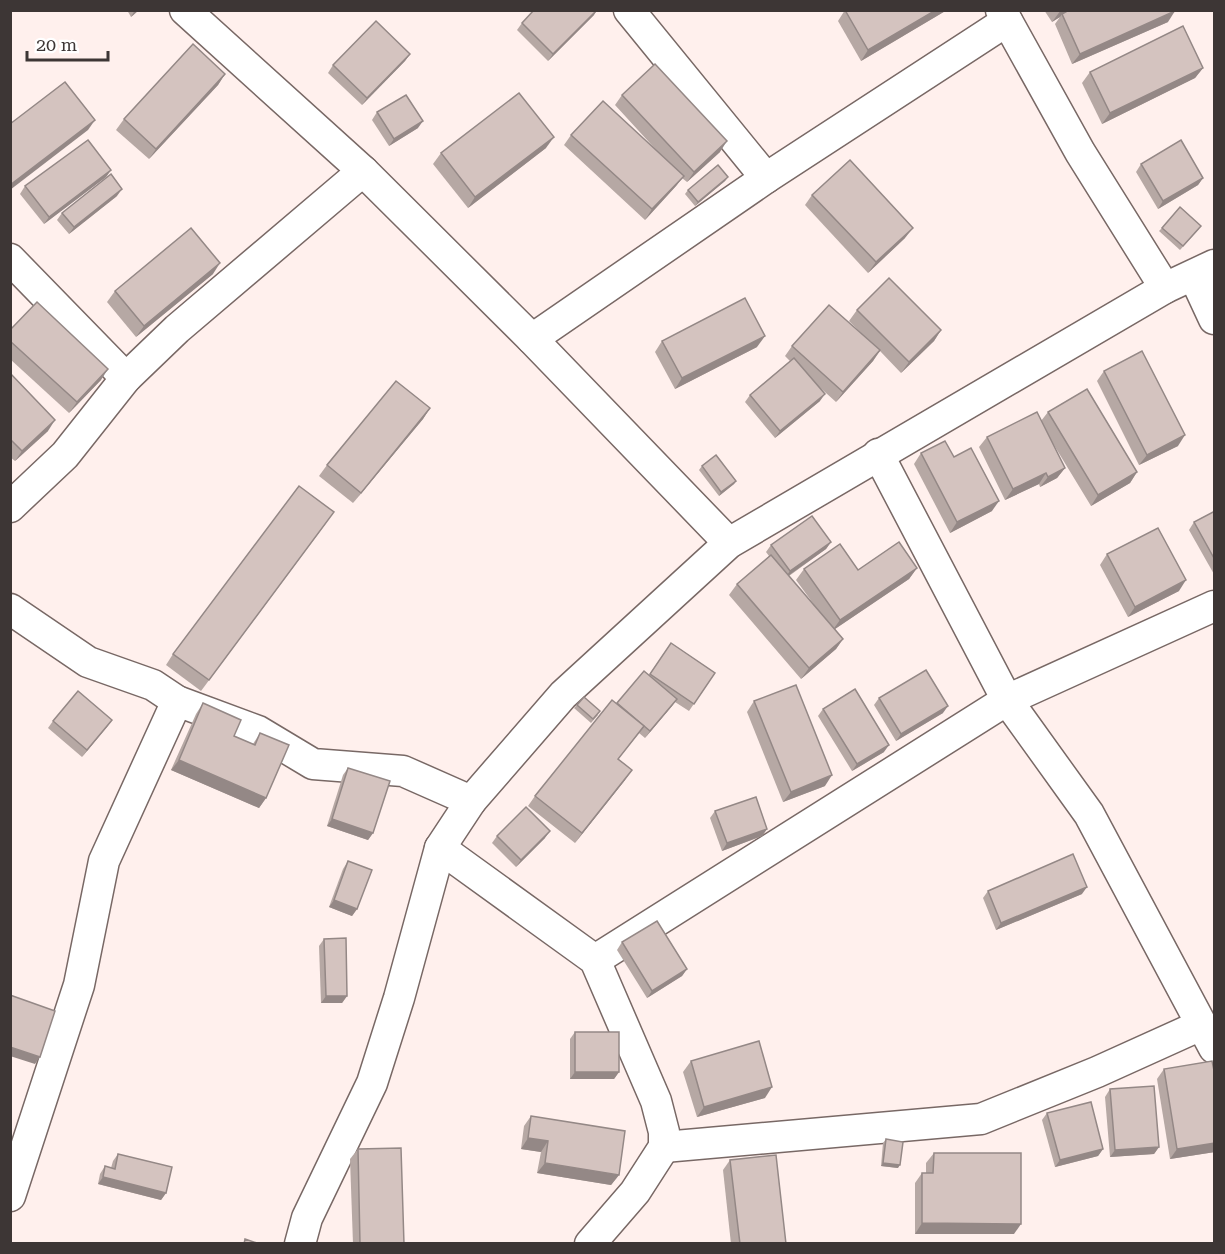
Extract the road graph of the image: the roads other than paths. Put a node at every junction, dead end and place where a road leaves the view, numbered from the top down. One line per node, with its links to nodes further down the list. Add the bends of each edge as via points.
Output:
1 (185, 10): 4 (street)
2 (629, 10): 5 (street)
3 (1004, 16): 5 (street); 8 (street, via 1080,152)
4 (363, 171): 10 (street); 11 (street, via 177,329)
5 (766, 178): 10 (street)
6 (10, 259): 11 (street)
7 (1204, 270): 8 (street); 9 (street)
8 (1165, 288): 12 (street)
9 (1215, 319)
10 (532, 339): 14 (street)
11 (126, 378): 13 (street, via 65,455)
12 (878, 454): 14 (street); 17 (street)
13 (10, 507)
14 (729, 543): 19 (street, via 563,695)
15 (1215, 606): 17 (street)
16 (10, 609): 18 (street, via 88,662 153,685)
17 (1007, 700): 21 (street); 22 (street, via 1089,814)
18 (177, 701): 19 (street, via 258,732 313,764 403,771); 24 (street, via 104,861 79,985)
19 (471, 801): 20 (street)
20 (440, 848): 21 (street); 25 (street, via 372,1083)
21 (595, 960): 23 (street, via 656,1101)
22 (1208, 1036): 23 (street, via 1097,1072 981,1119)
23 (664, 1147): 26 (street, via 635,1192)
24 (10, 1196)
25 (308, 1235)
26 (590, 1244)

